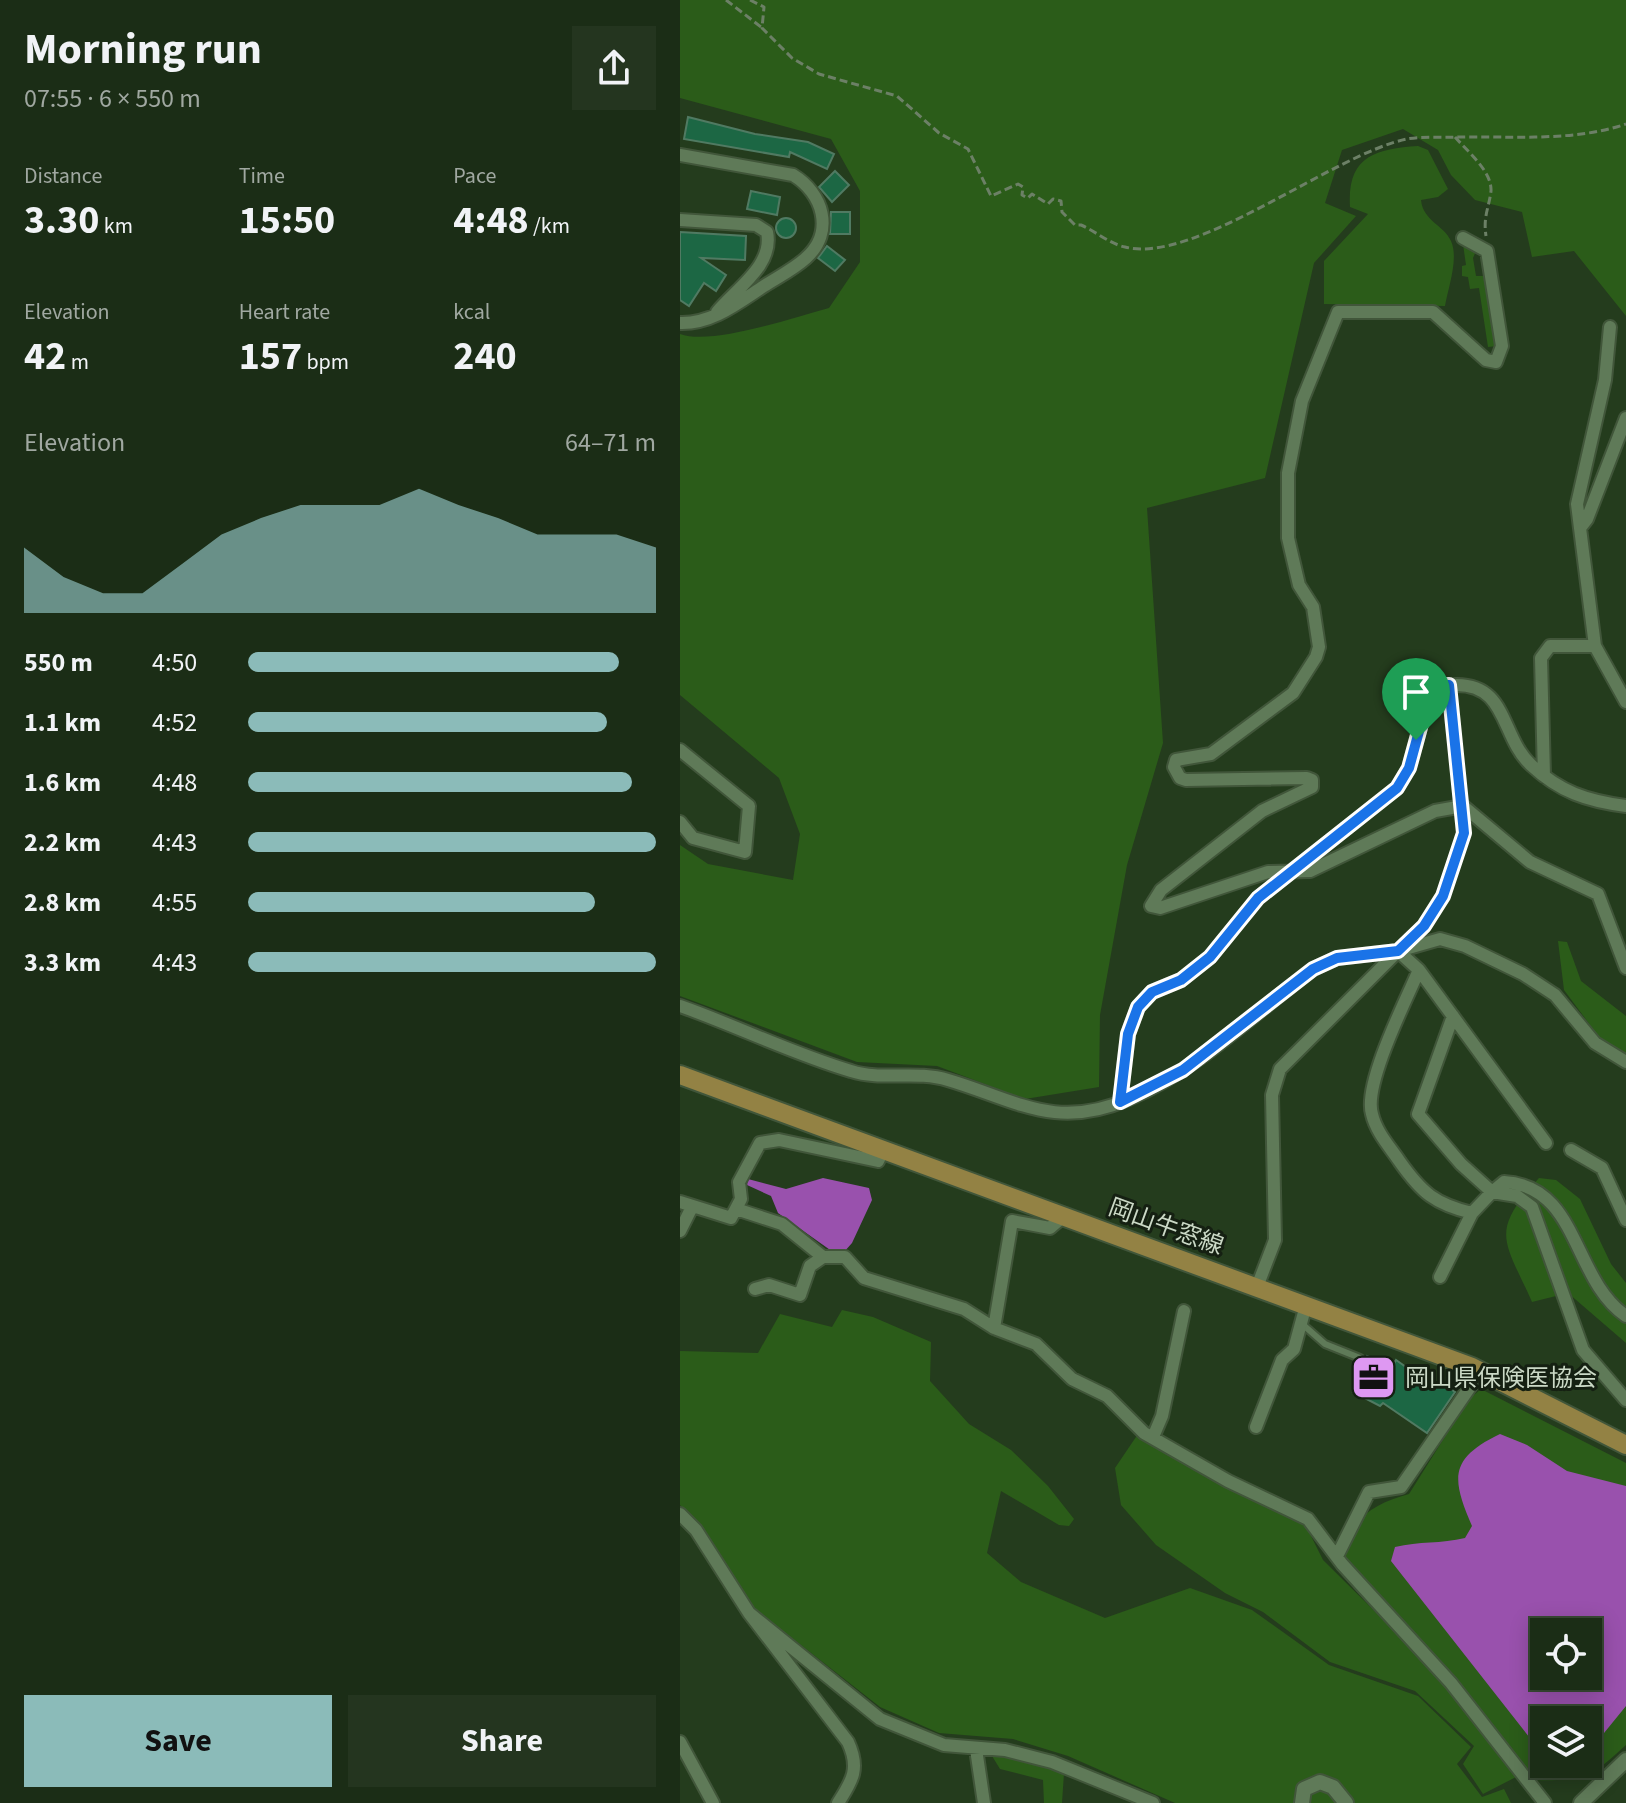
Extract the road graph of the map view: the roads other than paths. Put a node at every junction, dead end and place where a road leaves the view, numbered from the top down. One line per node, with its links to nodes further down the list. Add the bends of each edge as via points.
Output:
1 (680, 155): 4 (street, via 793,175 808,184 822,213 818,243 806,258)
2 (680, 220): 4 (street, via 756,225 767,232 770,246 764,261)
3 (1463, 238): 15 (street, via 1487,251 1502,346 1496,362 1486,360 1433,312 1338,312 1302,401 1288,473 1288,538 1299,585 1313,607 1316,657 1293,693 1211,754 1176,760 1175,773 1186,780 1307,778 1314,783 1262,811 1161,890 1151,906 1160,908 1268,872)
4 (714, 316): 5 (street)
5 (680, 323)
6 (1610, 327): 8 (street, via 1605,380 1577,504)
7 (1626, 418): 8 (street)
8 (1580, 528): 9 (street)
9 (1595, 646): 10 (street); 12 (street, via 1550,646 1541,658)
10 (1626, 702)
11 (680, 750): 14 (street, via 749,806 745,852 693,838)
12 (1544, 776): 13 (street, via 1583,799); 15 (street, via 1527,762 1484,692 1471,685 1437,686 1430,691 1409,768 1397,788)
13 (1626, 806)
14 (680, 822)
15 (1285, 874): 17 (street, via 1310,871 1435,811 1463,806 1530,862 1598,894); 23 (street, via 1210,957 1181,980 1152,992 1138,1007 1128,1034)
16 (1398, 951): 18 (street); 21 (street, via 1440,939 1523,974 1555,995 1595,1043); 23 (street, via 1337,958 1313,969 1183,1070); 36 (street, via 1280,1069 1272,1095 1275,1240)
17 (1626, 968)
18 (1419, 970): 20 (street); 30 (street, via 1378,1067 1370,1112 1413,1181 1442,1206)
19 (680, 1006): 23 (street, via 853,1072 934,1077 1034,1111 1071,1114)
20 (1453, 1016): 24 (street); 27 (street, via 1418,1114)
21 (1626, 1062)
22 (680, 1075): 25 (main road, 岡山牛窓線)
23 (1120, 1102)
24 (1546, 1143)
25 (884, 1149): 29 (street, via 878,1161 779,1140 760,1143 739,1182); 31 (main road, 岡山牛窓線)
26 (1571, 1150): 32 (street, via 1602,1168)
27 (1492, 1192): 30 (street); 40 (street, via 1504,1182 1539,1191 1556,1208 1593,1284); 44 (street, via 1517,1196 1532,1207 1583,1350)
28 (686, 1204): 29 (street, via 721,1218 731,1218); 33 (street)
29 (736, 1209): 34 (street, via 782,1224)
30 (1472, 1213): 35 (street)
31 (1065, 1215): 36 (main road, 岡山牛窓線); 41 (street, via 1050,1228 1012,1221)
32 (1626, 1220)
33 (680, 1231)
34 (823, 1257): 37 (street, via 810,1266 800,1295 769,1285); 41 (street, via 845,1257 864,1278 964,1309)
35 (1440, 1277)
36 (1257, 1287): 39 (main road, 岡山牛窓線)
37 (755, 1289)
38 (1184, 1311): 46 (street)
39 (1303, 1314): 42 (lane, via 1325,1344); 43 (main road, 岡山牛窓線); 45 (street, via 1294,1349 1282,1360)
40 (1626, 1316)
41 (994, 1328): 46 (street, via 1036,1344 1072,1379 1107,1396)
42 (1360, 1358)
43 (1481, 1371): 47 (main road, 岡山牛窓線); 49 (street, via 1401,1487 1369,1492)
44 (1626, 1400)
45 (1256, 1427)
46 (1153, 1437): 49 (street, via 1308,1519)
47 (1626, 1445)
48 (680, 1514): 50 (street)
49 (1337, 1556): 61 (street, via 1451,1683)
50 (749, 1613): 52 (street, via 880,1719 944,1745); 56 (street, via 848,1742 856,1760 851,1783)
51 (680, 1742): 55 (street)
52 (976, 1749): 57 (street); 58 (street, via 1052,1762)
53 (1626, 1760): 54 (street)
54 (1600, 1783): 62 (street); 63 (street)
55 (713, 1803)
56 (838, 1803)
57 (984, 1803)
58 (1153, 1803)
59 (1302, 1803): 60 (street, via 1304,1789 1320,1782 1333,1787)
60 (1346, 1803)
61 (1545, 1803)
62 (1581, 1803)
63 (1597, 1803)

